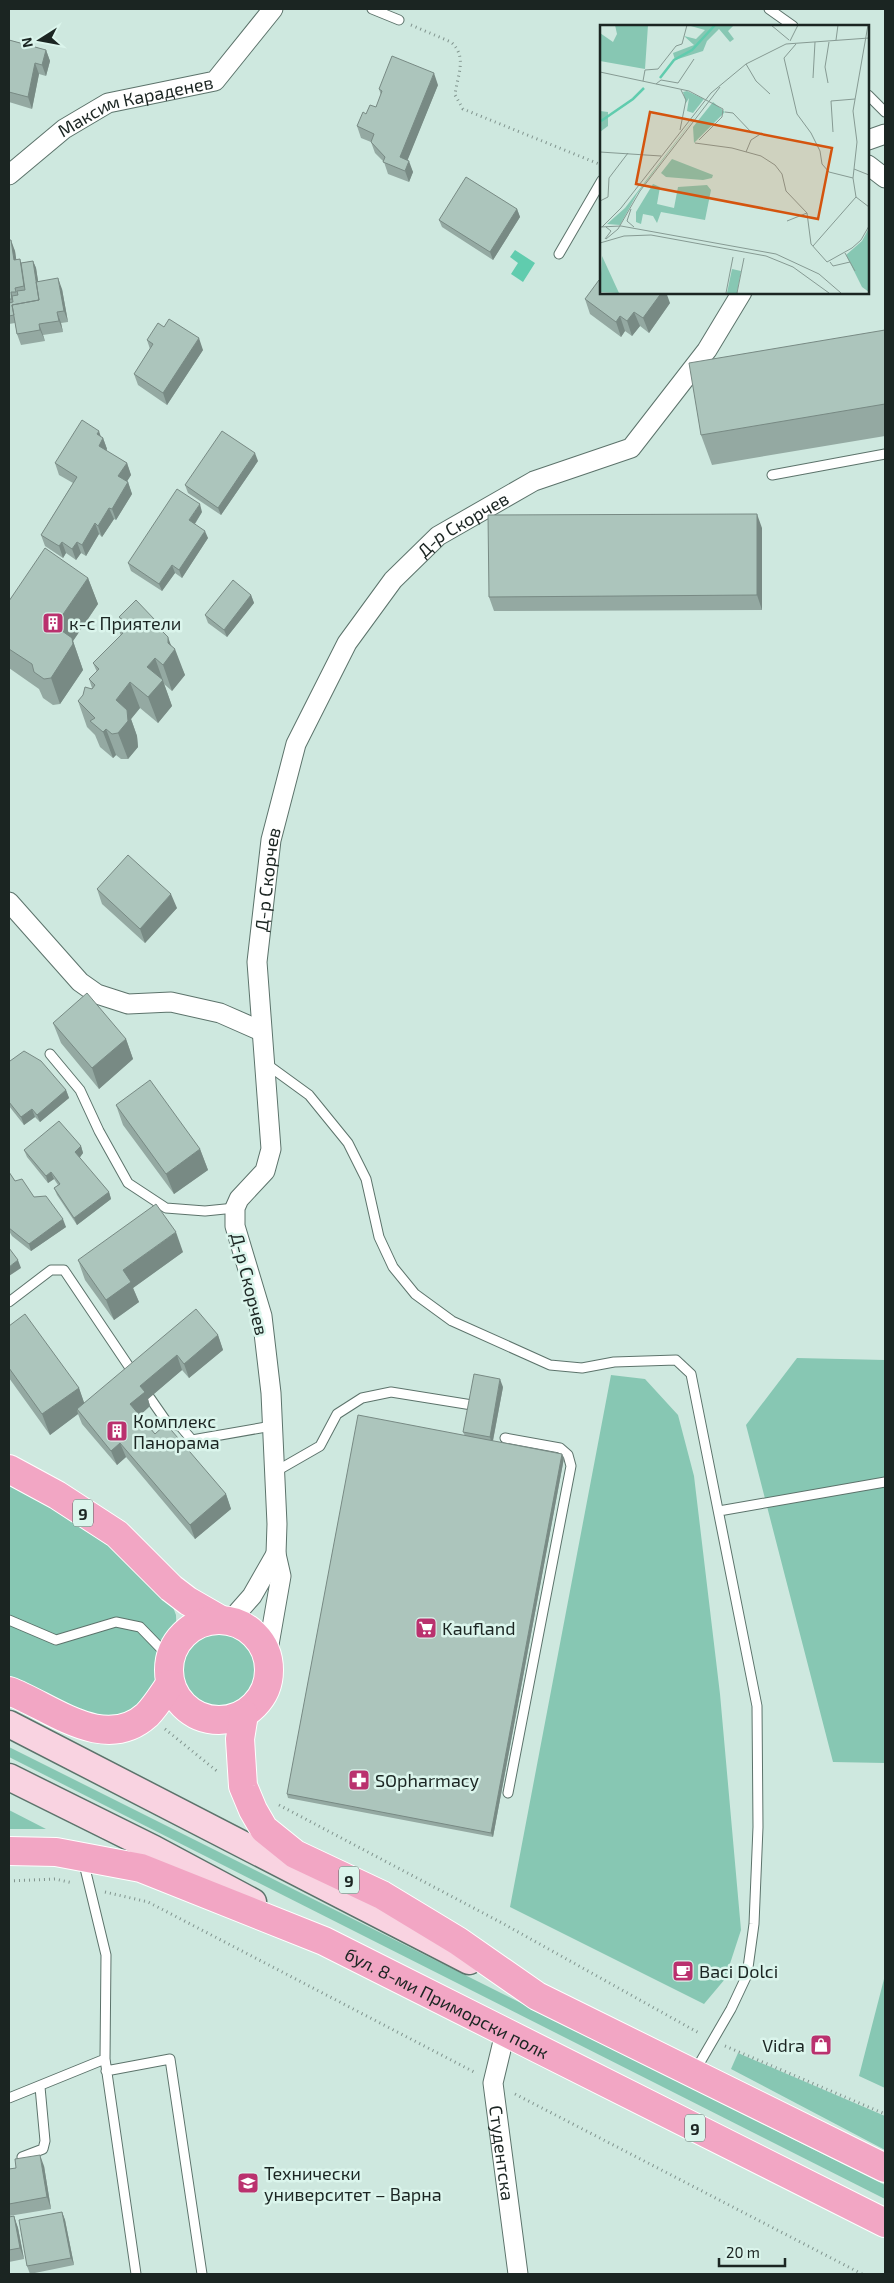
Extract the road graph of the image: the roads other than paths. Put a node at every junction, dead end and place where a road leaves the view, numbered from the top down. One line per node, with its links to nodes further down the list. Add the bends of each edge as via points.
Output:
1 (273, 9): 11 (street, Максим Караденев, via 215,81 108,102 64,129)
2 (372, 9): 4 (lane)
3 (769, 9): 5 (lane)
4 (399, 20)
5 (792, 25)
6 (869, 96): 7 (lane)
7 (885, 112)
8 (885, 134): 9 (street)
9 (869, 140)
10 (869, 166): 12 (street)
11 (9, 176)
12 (885, 178)
13 (600, 183): 14 (lane)
14 (559, 254)
15 (741, 294): 19 (street, Д-р Скорчев, via 708,350 631,448 534,481 438,536 393,580 347,643 296,744 272,840 257,962)
16 (885, 454): 17 (lane)
17 (772, 475)
18 (9, 902): 19 (street, via 80,982 97,994 128,1004 171,1002 220,1012)
19 (261, 1031): 21 (street, Д-р Скорчев)
20 (50, 1054): 22 (lane, via 80,1090 98,1131 128,1183 166,1208 205,1211)
21 (265, 1063): 22 (street, Д-р Скорчев, via 271,1149 265,1171); 32 (lane, via 309,1095 348,1143 366,1179 379,1237 393,1267 415,1294 452,1321 550,1366 582,1368 614,1362 676,1360 691,1374)
22 (234, 1208): 27 (street, Д-р Скорчев, via 235,1226 262,1316)
23 (9, 1302): 24 (lane, via 51,1270 64,1270)
24 (137, 1379)
25 (150, 1398): 27 (lane, via 166,1421 181,1427 192,1440)
26 (472, 1405): 30 (lane, via 391,1392 362,1398 337,1414 320,1446)
27 (272, 1426): 30 (street, Д-р Скорчев)
28 (505, 1438): 43 (lane, via 560,1448 568,1455 571,1466)
29 (9, 1469): 34 (main road, 9, via 118,1534)
30 (273, 1473): 33 (street, Д-р Скорчев)
31 (885, 1482): 32 (lane)
32 (719, 1511): 51 (lane, via 757,1706 758,1827 754,1924 747,1975 731,2010)
33 (276, 1554): 36 (street, via 252,1596); 37 (street, Д-р Скорчев, via 281,1576)
34 (149, 1568): 36 (main road, 9, via 188,1601); 38 (main road, via 169,1597 176,1615)
35 (9, 1620): 38 (lane, via 56,1640 116,1622 140,1627)
36 (225, 1620): 37 (main road, 9, via 251,1631); 38 (main road, via 195,1626)
37 (267, 1656): 40 (main road, 9, via 269,1678 266,1689)
38 (172, 1662): 39 (main road, via 147,1715 131,1725 110,1730 80,1725); 40 (main road, via 180,1702 187,1709 205,1718 225,1720)
39 (9, 1691)
40 (244, 1714): 47 (main road, 9, via 240,1739 243,1786 264,1829 294,1854 382,1895 458,1941)
41 (9, 1724): 47 (main road)
42 (9, 1777): 46 (main road, бул. 8-ми Приморски полк, via 154,1848)
43 (508, 1793)
44 (9, 1851): 45 (main road, 9)
45 (82, 1856): 46 (main road, 9, via 141,1868); 49 (lane, via 106,1954)
46 (324, 1941): 48 (main road, бул. 8-ми Приморски полк / 9)
47 (536, 1996): 51 (main road, 9)
48 (505, 2034): 56 (main road, бул. 8-ми Приморски полк / 9); 59 (street, Студентска, via 493,2083)
49 (104, 2059): 50 (lane); 52 (lane)
50 (106, 2071): 57 (lane); 58 (lane, via 170,2059)
51 (693, 2073): 55 (main road, 9)
52 (40, 2087): 53 (lane); 54 (lane, via 43,2149)
53 (9, 2098)
54 (22, 2157)
55 (885, 2168)
56 (885, 2223)
57 (136, 2274)
58 (202, 2274)
59 (518, 2274)

